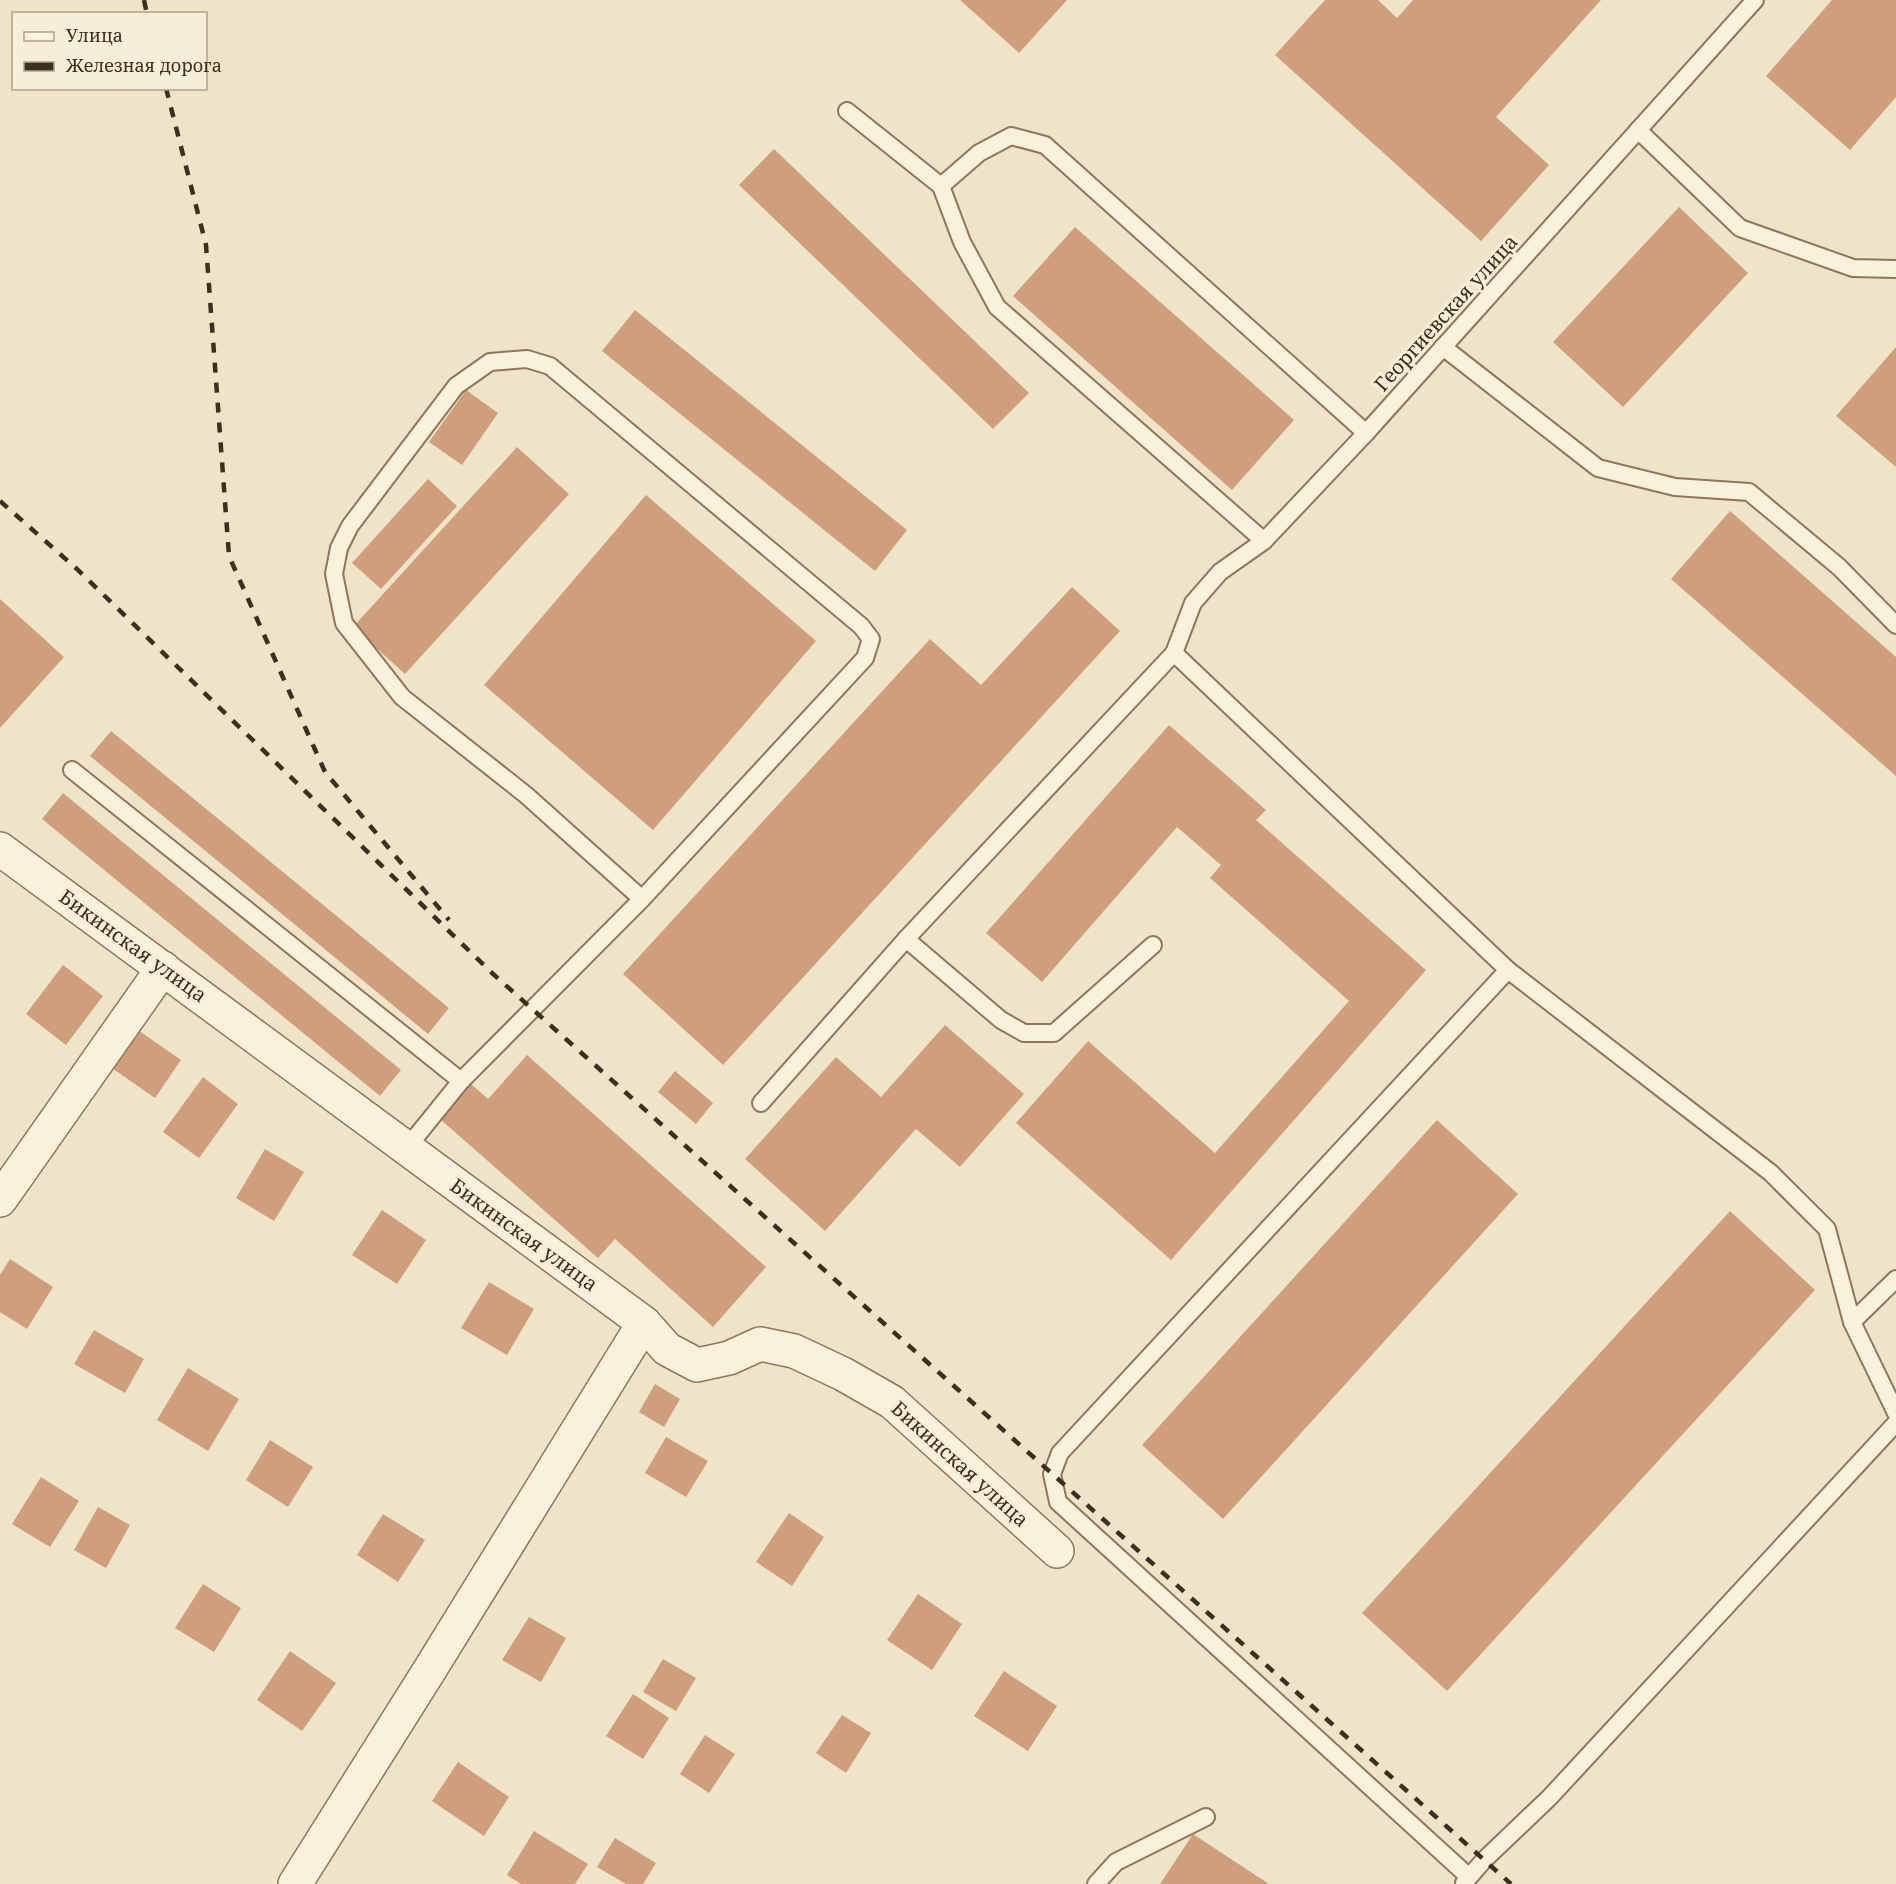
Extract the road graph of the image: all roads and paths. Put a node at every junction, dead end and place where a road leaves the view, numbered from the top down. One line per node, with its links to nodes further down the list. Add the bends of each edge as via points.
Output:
1 (1755, 0): 3 (lane, Георгиевская улица)
2 (847, 111): 4 (lane)
3 (1638, 130): 5 (lane, via 1740,228 1853,268); 6 (lane, Георгиевская улица)
4 (941, 186): 7 (lane, via 980,153 1011,136 1045,144); 8 (lane, via 962,242 997,307)
5 (1896, 269)
6 (1443, 347): 7 (lane, Георгиевская улица); 9 (lane, via 1598,468 1676,488 1749,492 1839,567)
7 (1366, 433): 8 (lane, Георгиевская улица)
8 (1264, 540): 10 (lane, Георгиевская улица, via 1220,572 1193,603)
9 (1896, 626)
10 (1174, 653): 14 (lane); 17 (lane)
11 (72, 770): 18 (lane)
12 (0, 849): 16 (street, Бикинская улица)
13 (642, 899): 13 (lane, via 526,795 402,697 344,623 334,574 339,548 350,526 456,386 490,362 527,359 550,366 861,626 871,639 865,658); 18 (lane)
14 (906, 939): 15 (lane, via 1001,1020 1024,1033 1053,1033); 19 (lane)
15 (1153, 945)
16 (163, 968): 20 (street, Бикинская улица); 21 (street)
17 (1508, 970): 23 (lane, via 1771,1173 1827,1229); 29 (lane, via 1060,1453 1052,1474 1058,1502)
18 (461, 1081): 20 (lane)
19 (761, 1103)
20 (406, 1149): 24 (street, Бикинская улица)
21 (0, 1200)
22 (1896, 1280): 23 (lane)
23 (1852, 1322): 25 (lane)
24 (644, 1323): 27 (street, Бикинская улица, via 667,1349 697,1365 729,1358 760,1344 794,1351 853,1380 892,1402); 30 (street)
25 (1896, 1413)
26 (1896, 1423): 29 (lane, via 1550,1797)
27 (1057, 1551)
28 (1206, 1817): 31 (lane, via 1116,1862)
29 (1466, 1880)
30 (295, 1884)
31 (1096, 1884)

